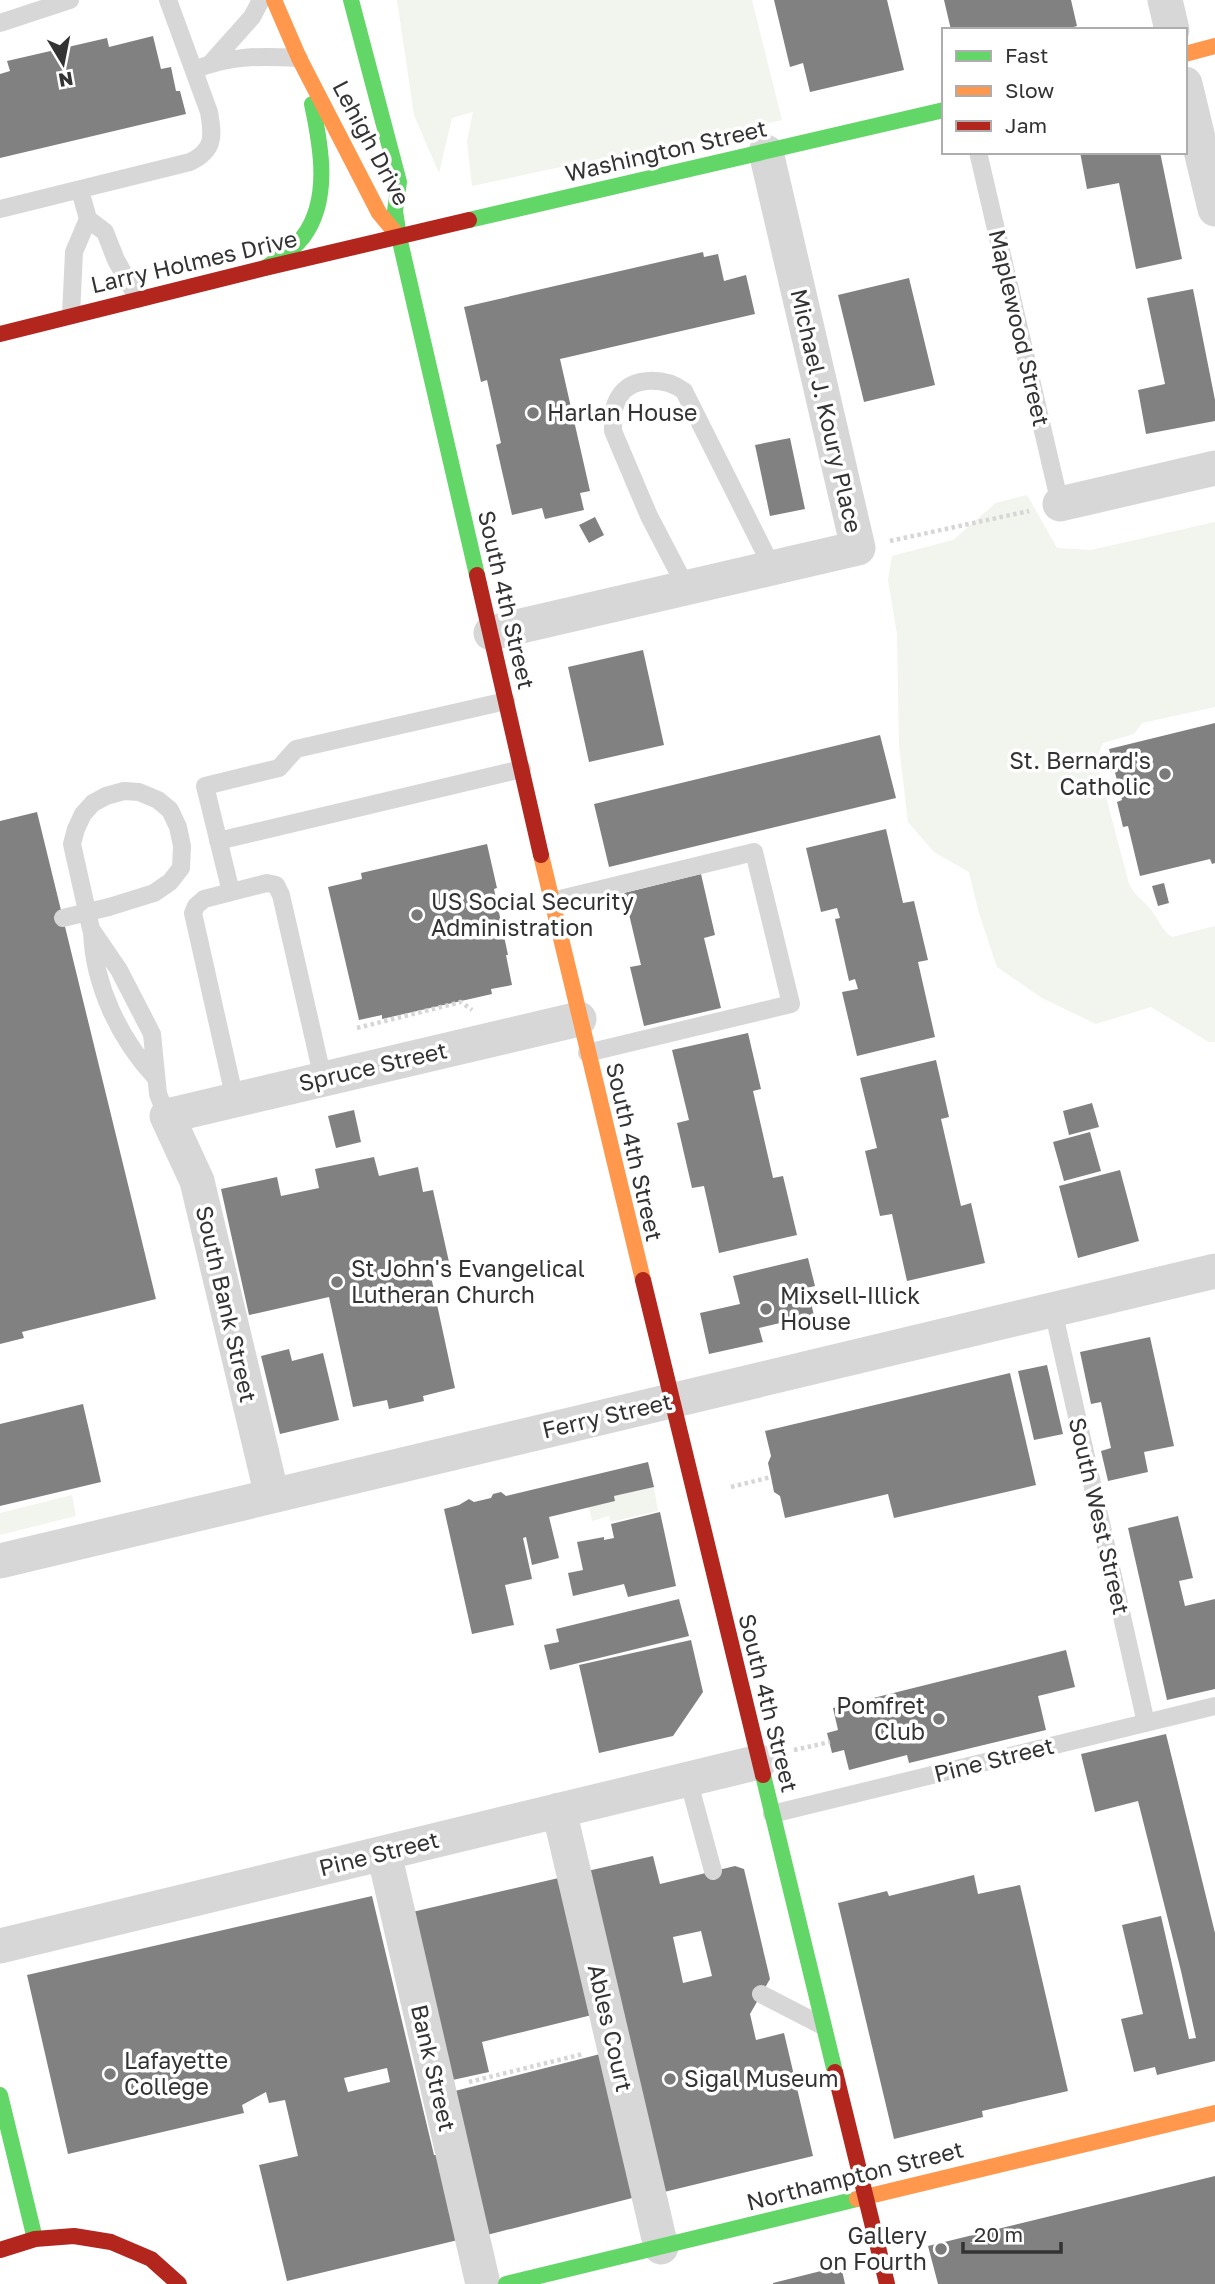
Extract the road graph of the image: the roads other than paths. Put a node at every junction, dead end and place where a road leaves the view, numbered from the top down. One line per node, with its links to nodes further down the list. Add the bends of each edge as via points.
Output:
1 (70, 0): 7 (lane)
2 (168, 0): 13 (lane)
3 (261, 0): 12 (lane, via 252,17)
4 (274, 0): 11 (street, Lehigh Drive)
5 (351, 0): 22 (street, Lehigh Drive, via 399,182 395,211)
6 (1165, 0): 8 (street)
7 (0, 23)
8 (1172, 28)
9 (1215, 46): 10 (street)
10 (1187, 53)
11 (299, 58): 12 (lane, via 255,55); 22 (street, Lehigh Drive, via 379,213); 23 (street, via 317,127 320,183 316,210 306,233)
12 (211, 63): 13 (lane)
13 (194, 70): 18 (lane, via 212,131 201,157)
14 (1187, 92): 20 (street)
15 (942, 110): 16 (street, Washington Street)
16 (766, 152): 22 (street, Washington Street); 29 (street, Michael J. Koury Place, via 858,548)
17 (978, 154): 28 (lane, Maplewood Street)
18 (80, 190): 19 (lane); 21 (lane)
19 (0, 209)
20 (1215, 209)
21 (88, 219): 24 (lane, via 105,232); 25 (lane, via 74,252)
22 (400, 237): 23 (street, Larry Holmes Drive); 31 (street, South 4th Street)
23 (265, 268): 24 (street, Larry Holmes Drive)
24 (138, 299): 25 (street, Larry Holmes Drive)
25 (72, 315): 26 (street, Larry Holmes Drive)
26 (0, 334)
27 (1215, 468): 28 (street)
28 (1060, 504)
29 (772, 567): 30 (street, Michael J. Koury Place); 30 (lane, via 684,391 662,380 631,386 614,407 616,443)
30 (687, 587): 31 (street, Michael J. Koury Place)
31 (491, 633): 32 (street, South 4th Street)
32 (506, 701): 33 (street, South 4th Street); 34 (lane, via 296,749 279,768 205,786)
33 (522, 769): 34 (lane); 36 (street, South 4th Street)
34 (218, 841): 35 (lane)
35 (231, 892): 42 (lane, via 267,883 276,885 281,895); 43 (lane, via 204,900 193,913)
36 (552, 901): 39 (street, South 4th Street); 40 (lane, via 754,852 791,1004)
37 (63, 918): 38 (lane, bridge, via 109,907 154,893 170,883 181,868 182,846 170,810 158,800 139,792 106,796 88,809 76,829 72,844)
38 (92, 929): 41 (lane, via 152,1034); 41 (lane, via 100,984 126,1039)
39 (579, 1019): 40 (street, South 4th Street); 42 (street, Spruce Street)
40 (587, 1053): 47 (street, South 4th Street)
41 (155, 1077): 44 (lane)
42 (323, 1079): 43 (street, Spruce Street)
43 (235, 1100): 44 (street, Spruce Street)
44 (167, 1116): 48 (street, South Bank Street, via 197,1181)
45 (1215, 1271): 46 (street, Ferry Street)
46 (1053, 1310): 47 (street, Ferry Street); 51 (lane, South West Street)
47 (671, 1401): 48 (street, Ferry Street); 52 (street, South 4th Street)
48 (272, 1496): 49 (street, Ferry Street)
49 (0, 1561)
50 (1215, 1706): 51 (lane, Pine Street)
51 (1146, 1723): 55 (lane, Pine Street)
52 (759, 1762): 53 (street, Pine Street); 55 (street, South 4th Street)
53 (688, 1779): 54 (street, Pine Street); 57 (lane)
54 (559, 1810): 56 (street, Pine Street); 65 (street, Ables Court)
55 (772, 1814): 60 (street, South 4th Street)
56 (384, 1853): 58 (street, Pine Street); 68 (street, Bank Street)
57 (713, 1871)
58 (0, 1946)
59 (761, 1994): 60 (lane)
60 (824, 2027): 63 (street, South 4th Street)
61 (0, 2095): 64 (street)
62 (1215, 2113): 63 (street, Northampton Street)
63 (865, 2197): 65 (street, Northampton Street); 70 (street, South 4th Street)
64 (35, 2239): 66 (street); 67 (street, via 74,2236 111,2242 151,2259)
65 (661, 2247): 69 (street, Northampton Street)
66 (0, 2250)
67 (179, 2284)
68 (483, 2284)
69 (506, 2284)
70 (887, 2284)

